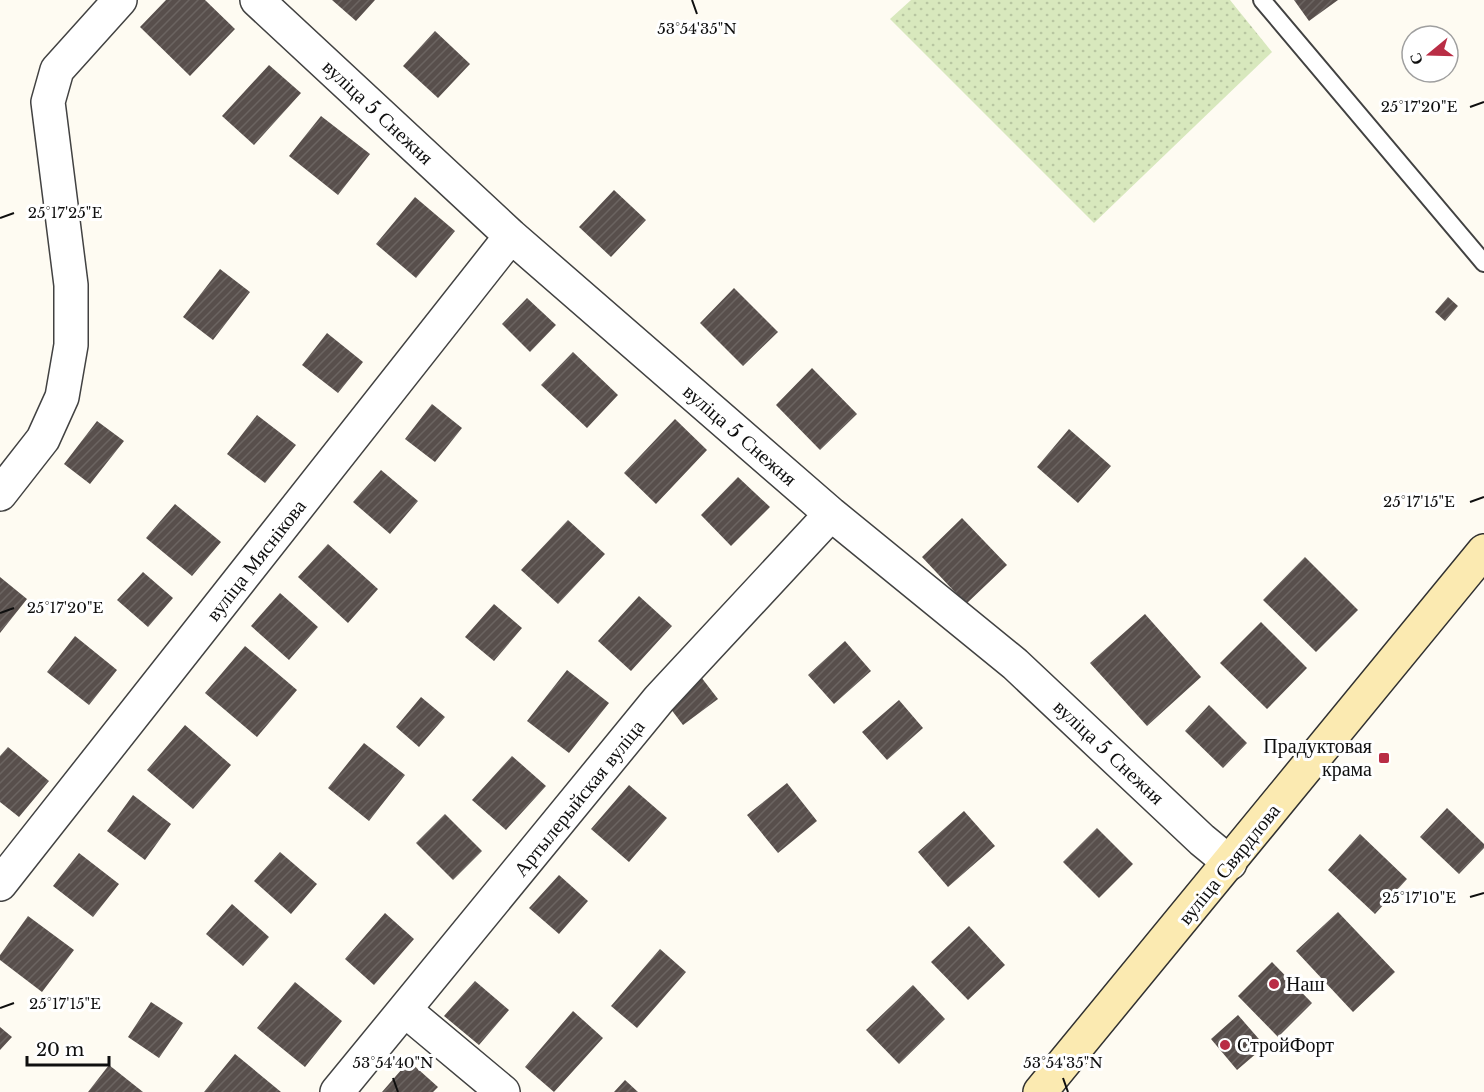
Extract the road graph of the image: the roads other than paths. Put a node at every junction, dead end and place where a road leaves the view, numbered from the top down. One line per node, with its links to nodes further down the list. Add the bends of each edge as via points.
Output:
1 (120, 0): 6 (street, via 57,70 48,102 71,285 71,345 62,397 43,439)
2 (258, 0): 4 (street, вуліца 5 Снежня)
3 (1262, 0): 5 (lane)
4 (511, 236): 7 (street, вуліца 5 Снежня); 10 (street, вуліца Мяснікова)
5 (1484, 263)
6 (0, 494)
7 (831, 514): 9 (street, вуліца 5 Снежня, via 1015,664); 11 (street, Артылерыйская вуліца, via 659,699)
8 (1484, 551): 9 (main road, вуліца Свярдлова)
9 (1230, 862): 14 (main road, вуліца Свярдлова)
10 (0, 884)
11 (406, 1011): 12 (street, Артылерыйская вуліца); 13 (street)
12 (337, 1092)
13 (503, 1092)
14 (1040, 1092)

